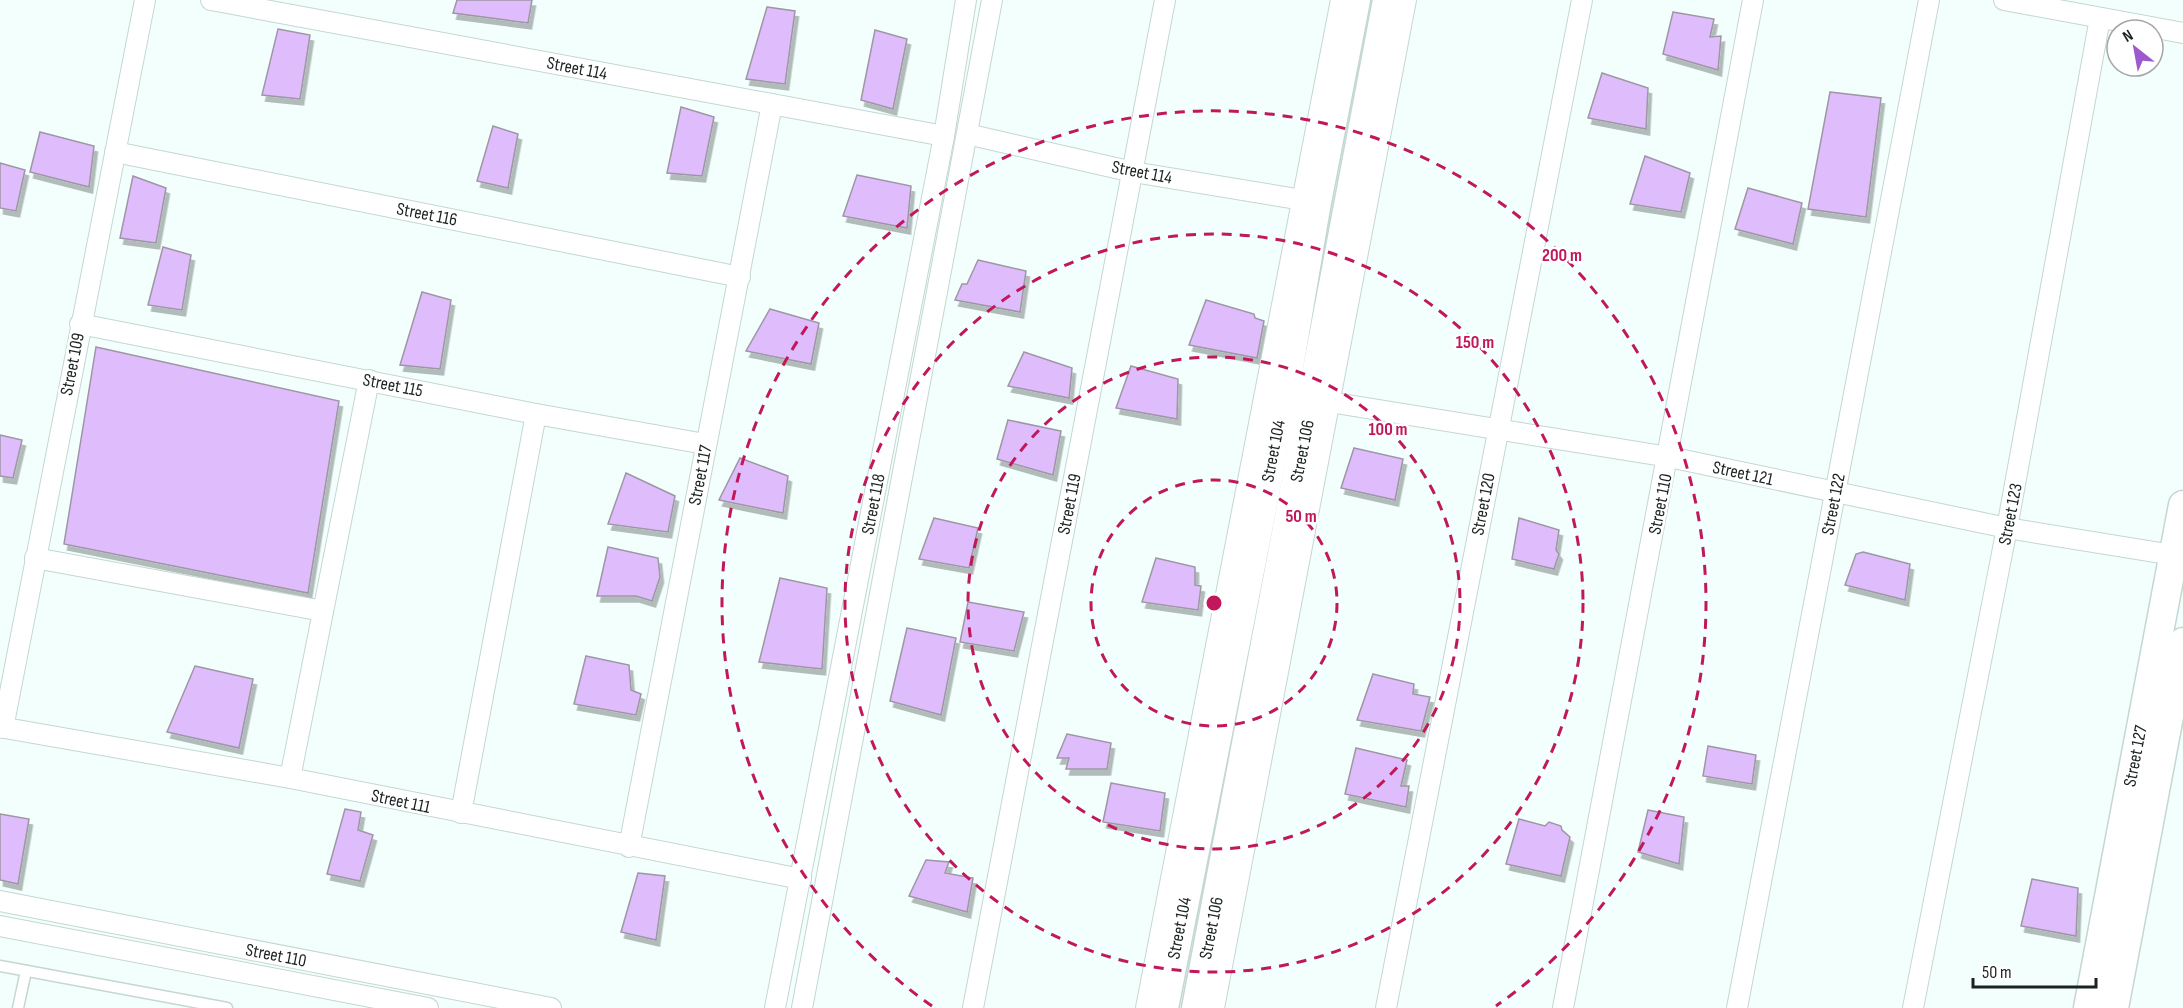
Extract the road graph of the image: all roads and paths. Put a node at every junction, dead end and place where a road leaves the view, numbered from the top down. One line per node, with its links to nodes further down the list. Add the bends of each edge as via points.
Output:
1 (145, 0): 19 (street, Street 109)
2 (211, 0): 16 (street, Street 114)
3 (966, 0): 18 (street, Street 118)
4 (992, 0): 17 (street)
5 (1165, 0): 20 (street, Street 119)
6 (1341, 0): 22 (street)
7 (1356, 0): 22 (street, Street 104)
8 (1387, 0): 21 (street, Street 106)
9 (1406, 0): 21 (street)
10 (1582, 0): 28 (street, Street 120)
11 (1753, 0): 30 (street, Street 110)
12 (1929, 0): 31 (street, Street 122)
13 (2004, 0): 14 (street)
14 (2100, 18): 15 (street); 33 (street, Street 123)
15 (2183, 33)
16 (771, 104): 18 (street, Street 114); 23 (street, Street 117)
17 (967, 134): 20 (street, Street 114); 61 (street)
18 (944, 136): 47 (street, Street 118)
19 (115, 152): 23 (street, Street 116); 24 (street, Street 109)
20 (1133, 172): 22 (street, Street 114); 62 (street, Street 119)
21 (1362, 181): 26 (street, Street 106)
22 (1310, 200): 36 (street, Street 104, via 1284,397)
23 (740, 277): 29 (street, Street 117)
24 (80, 324): 25 (street, Street 115); 35 (street, Street 109)
25 (369, 380): 27 (street, Street 115); 38 (street)
26 (1320, 401): 28 (street, Street 121); 43 (street, Street 106); 52 (street)
27 (536, 414): 29 (street, Street 115); 45 (street)
28 (1497, 428): 30 (street, Street 121); 67 (street, Street 120)
29 (705, 444): 46 (street, Street 117)
30 (1669, 457): 31 (street, Street 121); 68 (street, Street 110)
31 (1835, 493): 33 (street, Street 121); 69 (street, Street 122)
32 (2183, 505): 34 (street, Street 127)
33 (2007, 528): 34 (street, Street 121); 70 (street, Street 123)
34 (2177, 546): 37 (street, Street 127)
35 (35, 558): 38 (street); 40 (street, Street 109)
36 (1240, 567): 42 (street, Street 104); 51 (street)
37 (2175, 589): 50 (street, Street 127)
38 (323, 610): 44 (street)
39 (2183, 642): 41 (street)
40 (2, 727): 44 (street, Street 111)
41 (2174, 742): 50 (street)
42 (1212, 757): 43 (street); 51 (street, Street 104)
43 (1244, 761): 52 (street, Street 106)
44 (290, 778): 45 (street, Street 111)
45 (461, 813): 46 (street, Street 111)
46 (629, 847): 47 (street, Street 111)
47 (801, 879): 60 (street, Street 118)
48 (0, 901): 59 (street, Street 110)
49 (0, 926): 58 (street, Street 110)
50 (2115, 929): 55 (street, Street 127)
51 (1169, 938): 63 (street); 64 (street, Street 104)
52 (1215, 954): 65 (street, Street 106); 66 (street)
53 (0, 966): 54 (lane)
54 (26, 971): 56 (lane); 57 (lane)
55 (2102, 1000)
56 (18, 1008)
57 (227, 1008)
58 (428, 1008)
59 (551, 1008)
60 (775, 1008)
61 (801, 1008)
62 (973, 1008)
63 (1146, 1008)
64 (1164, 1008)
65 (1196, 1008)
66 (1214, 1008)
67 (1386, 1008)
68 (1563, 1008)
69 (1737, 1008)
70 (1913, 1008)

